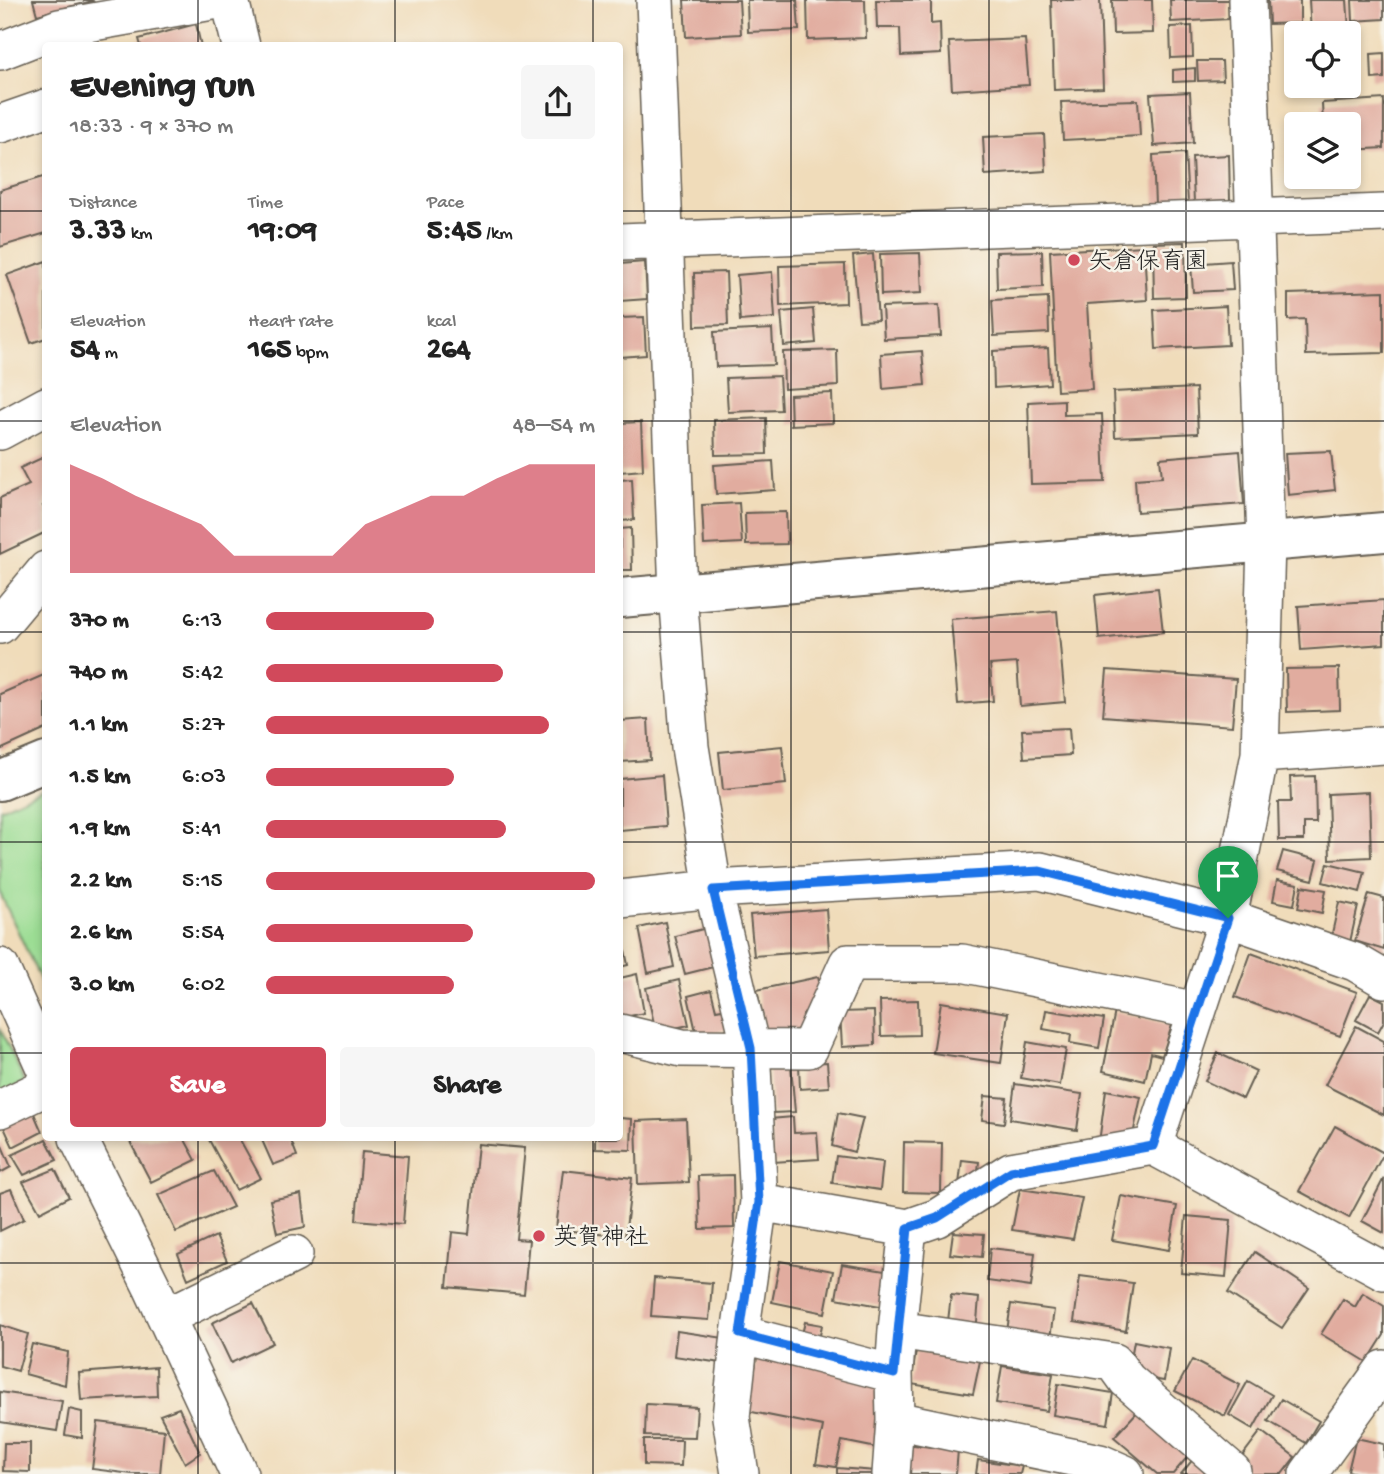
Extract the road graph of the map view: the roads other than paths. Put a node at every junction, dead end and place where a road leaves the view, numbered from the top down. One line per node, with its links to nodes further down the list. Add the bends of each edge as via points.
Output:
1 (218, 0): 5 (street)
2 (230, 0): 6 (street)
3 (655, 0): 12 (street)
4 (1247, 0): 11 (street)
5 (116, 32): 7 (street, via 60,28)
6 (240, 42)
7 (0, 51)
8 (42, 109): 9 (street)
9 (0, 124)
10 (1384, 214): 11 (street)
11 (1255, 217): 12 (street); 17 (street)
12 (664, 240): 13 (street); 19 (street)
13 (623, 242)
14 (42, 408): 15 (street)
15 (0, 431)
16 (1384, 532): 17 (street)
17 (1266, 542): 19 (street); 23 (street)
18 (42, 574): 21 (street)
19 (678, 593): 20 (street); 26 (street, via 690,747)
20 (623, 598)
21 (0, 625)
22 (1384, 745): 23 (street)
23 (1260, 754): 28 (street)
24 (42, 764): 25 (street)
25 (0, 781)
26 (713, 890): 27 (street); 28 (street, via 1040,871); 33 (street)
27 (623, 899)
28 (1228, 918): 30 (street, via 1355,962); 31 (street)
29 (0, 968): 34 (street)
30 (1384, 979)
31 (1197, 1011): 33 (street, via 961,962 848,963 809,1049); 38 (street)
32 (623, 1035): 33 (street, via 682,1048)
33 (751, 1048): 39 (street)
34 (42, 1061)
35 (42, 1089): 36 (street)
36 (0, 1109)
37 (79, 1141): 43 (street)
38 (1153, 1146): 40 (street, via 1011,1171 937,1218); 42 (street)
39 (759, 1202): 40 (street); 45 (street)
40 (908, 1228): 44 (street)
41 (294, 1254): 43 (street)
42 (1384, 1270)
43 (166, 1317): 49 (street)
44 (897, 1330): 47 (street); 53 (street, via 1114,1362 1127,1380 1232,1471)
45 (740, 1334): 47 (street); 50 (street, via 731,1417)
46 (1384, 1369): 54 (street)
47 (894, 1374): 48 (street)
48 (895, 1420): 51 (street); 52 (street, via 1100,1463)
49 (239, 1474)
50 (740, 1474)
51 (891, 1474)
52 (1125, 1474)
53 (1230, 1474)
54 (1308, 1474)

